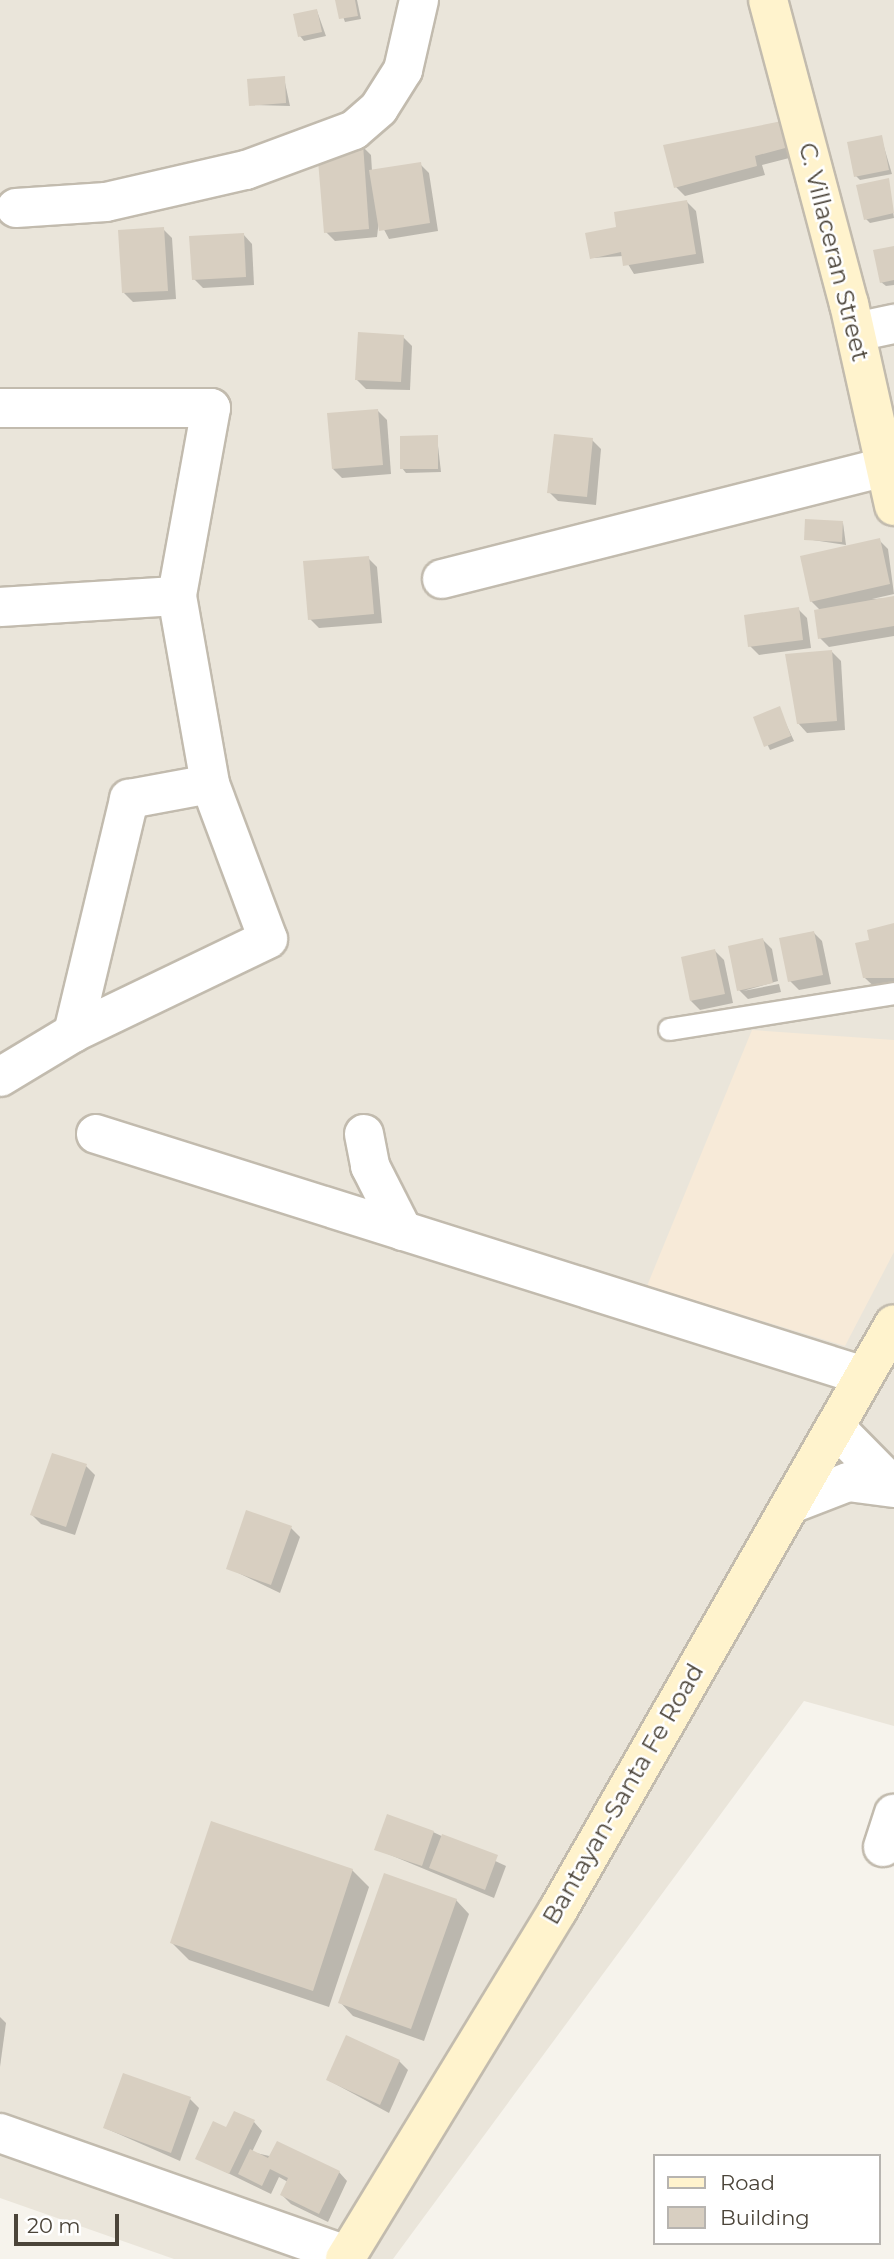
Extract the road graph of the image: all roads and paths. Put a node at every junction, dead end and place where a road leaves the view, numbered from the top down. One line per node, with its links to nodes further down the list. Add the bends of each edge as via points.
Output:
1 (419, 0): 3 (street, via 403,70 379,108 354,130 246,170 106,202)
2 (768, 0): 5 (main road, C. Villaceran Street)
3 (16, 208)
4 (894, 324): 5 (street)
5 (856, 332): 7 (main road, C. Villaceran Street)
6 (0, 408): 10 (street, via 211,408)
7 (885, 467): 8 (main road, C. Villaceran Street); 9 (street)
8 (894, 506)
9 (442, 579)
10 (177, 596): 11 (street); 12 (street)
11 (0, 607)
12 (210, 784): 15 (street, via 129,799); 15 (street, via 268,939)
13 (894, 993): 14 (lane)
14 (669, 1029)
15 (73, 1033): 16 (street)
16 (0, 1077)
17 (96, 1134): 19 (street)
18 (365, 1134): 19 (street, via 370,1166)
19 (403, 1231): 21 (street)
20 (894, 1324): 21 (main road, Bantayan-Santa Fe Road)
21 (864, 1376): 22 (main road, Bantayan-Santa Fe Road)
22 (835, 1427): 23 (street); 24 (main road, Bantayan-Santa Fe Road)
23 (894, 1488): 24 (street, via 848,1482)
24 (791, 1504): 26 (main road, Bantayan-Santa Fe Road, via 558,1910)
25 (0, 2133): 26 (street)
26 (346, 2257)

